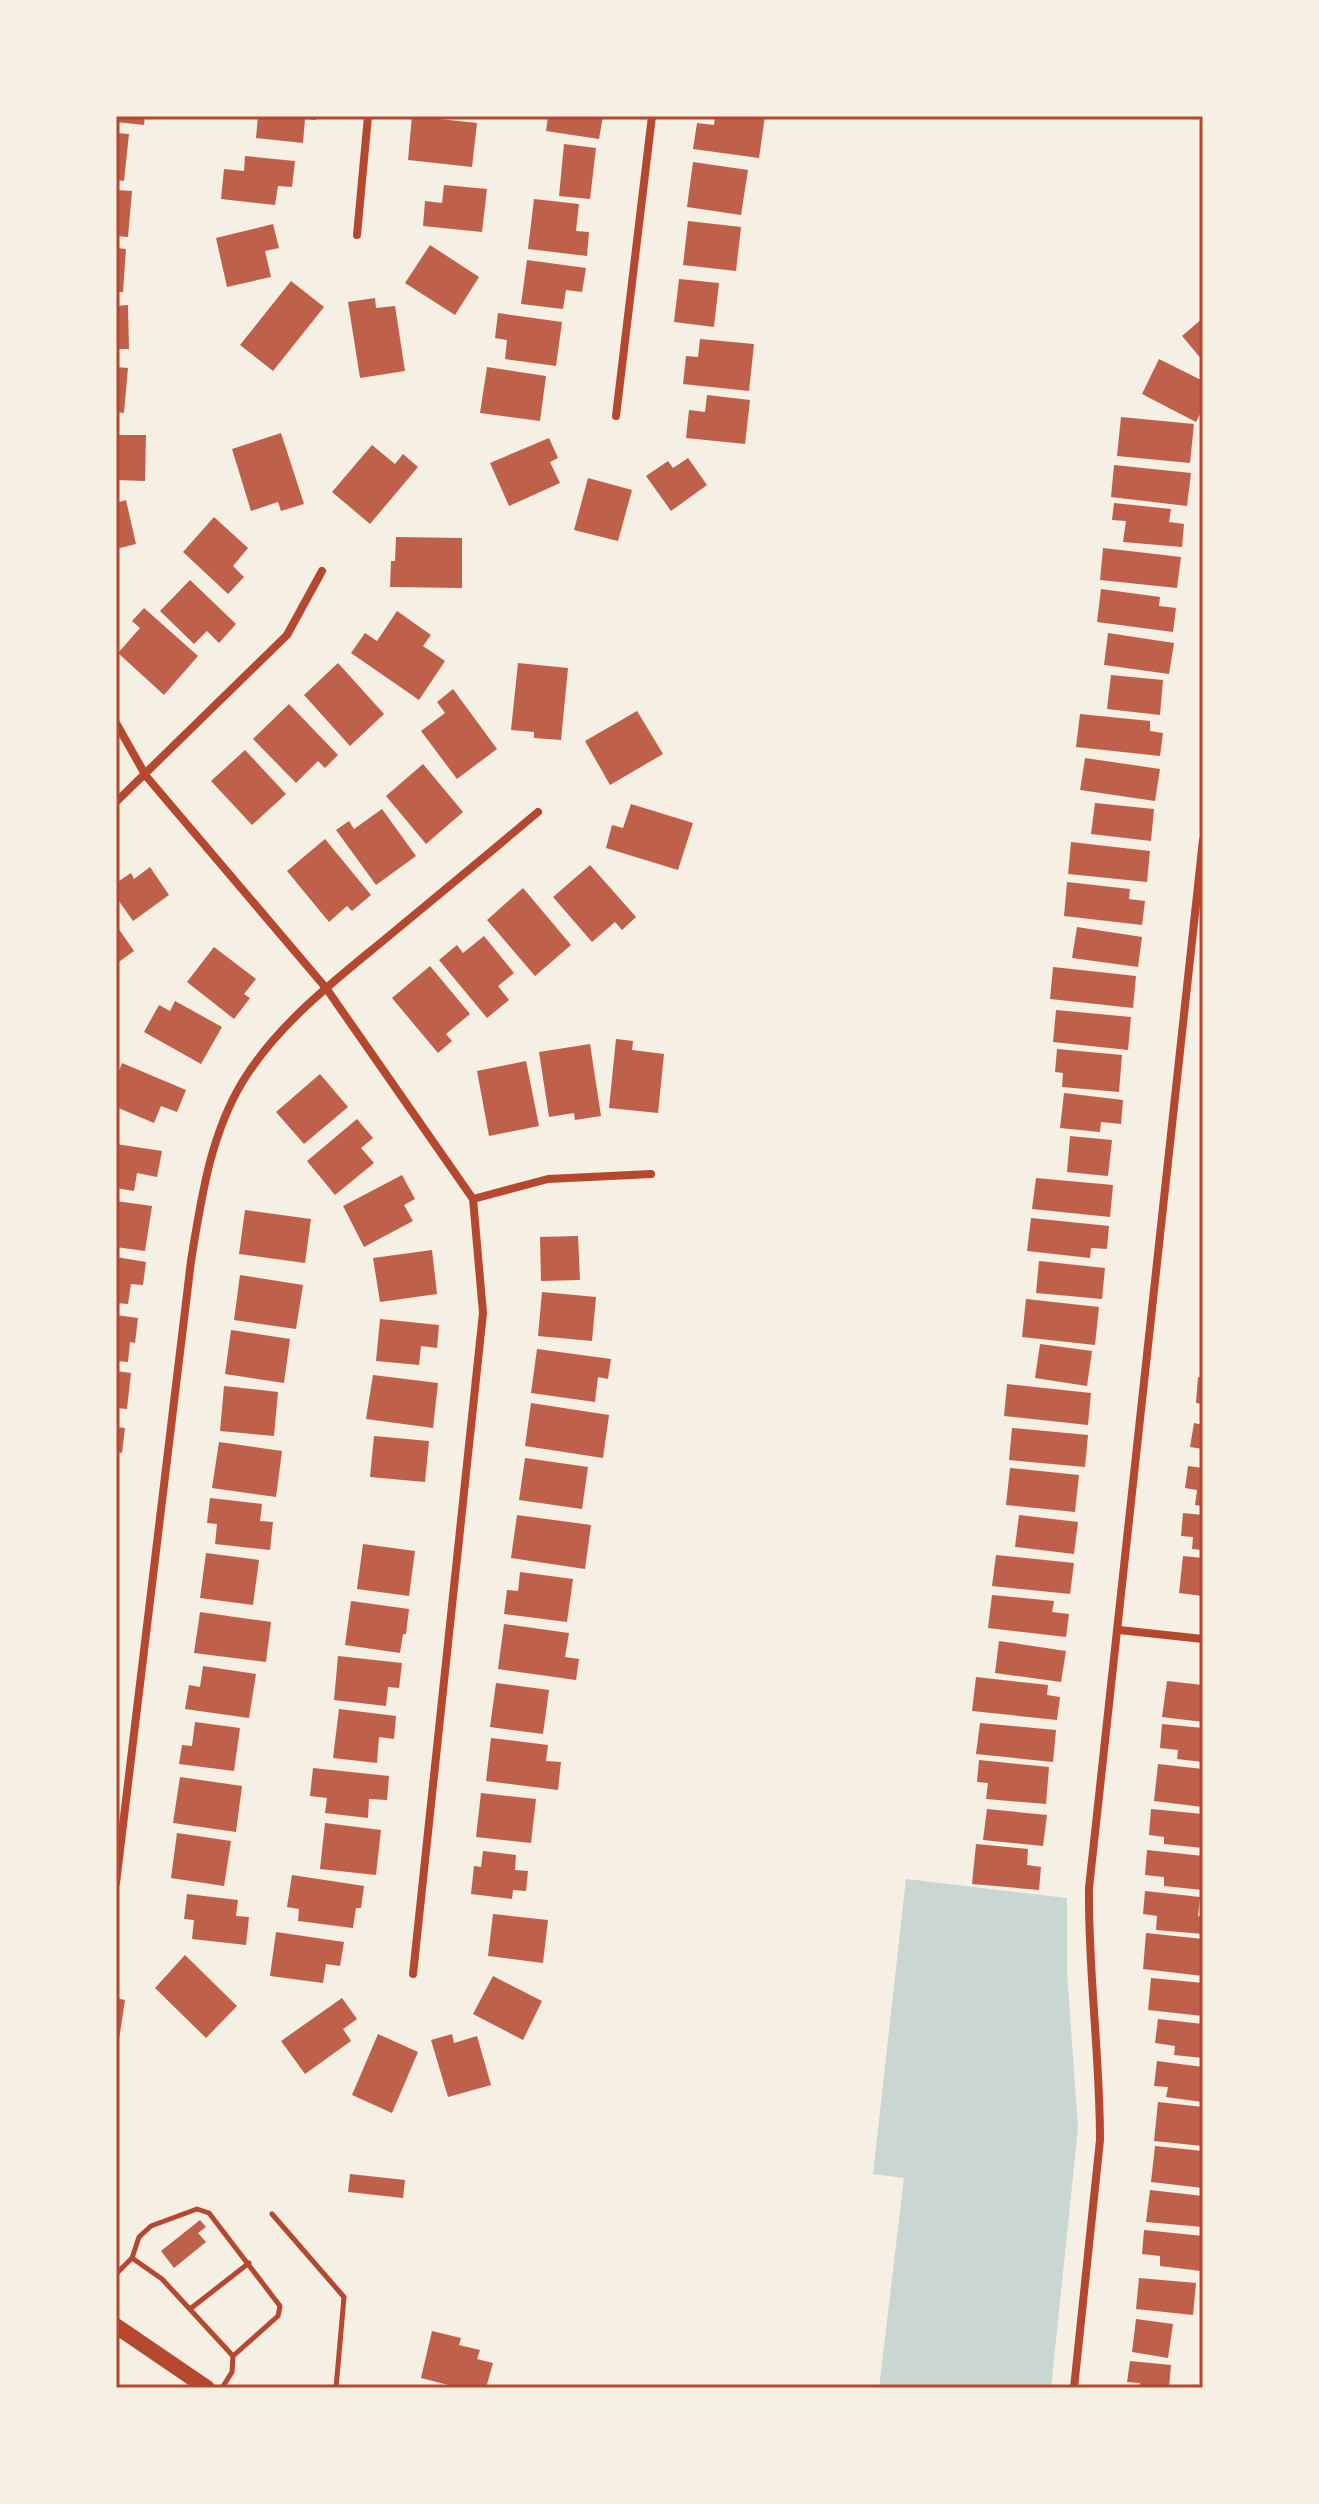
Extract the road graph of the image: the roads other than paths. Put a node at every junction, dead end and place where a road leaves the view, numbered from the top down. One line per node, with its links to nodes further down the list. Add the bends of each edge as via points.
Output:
1 (368, 116): 3 (street)
2 (652, 116): 4 (street)
3 (357, 235)
4 (616, 416)
5 (322, 571): 7 (street, via 287,635)
6 (116, 723): 7 (street)
7 (146, 776): 8 (street); 11 (street)
8 (116, 802)
9 (538, 812): 11 (street)
10 (1203, 840): 14 (street)
11 (326, 988): 13 (street); 16 (street, via 284,1028 243,1081 205,1179)
12 (651, 1174): 13 (street, via 548,1179)
13 (473, 1199): 17 (street, via 483,1313)
14 (1119, 1630): 15 (street); 28 (street, via 1089,1888 1100,2140)
15 (1203, 1639)
16 (116, 1883)
17 (413, 1974)
18 (272, 2214): 27 (lane, via 344,2297)
19 (132, 2258): 20 (lane, via 139,2237 151,2226 197,2209 209,2213); 21 (lane); 22 (lane, via 162,2279)
20 (249, 2263): 22 (lane); 24 (lane, via 280,2306 278,2316)
21 (116, 2274)
22 (190, 2309): 24 (lane)
23 (116, 2326): 25 (main road)
24 (233, 2356): 26 (lane, via 232,2372)
25 (207, 2388)
26 (222, 2388)
27 (336, 2388)
28 (1074, 2388)

